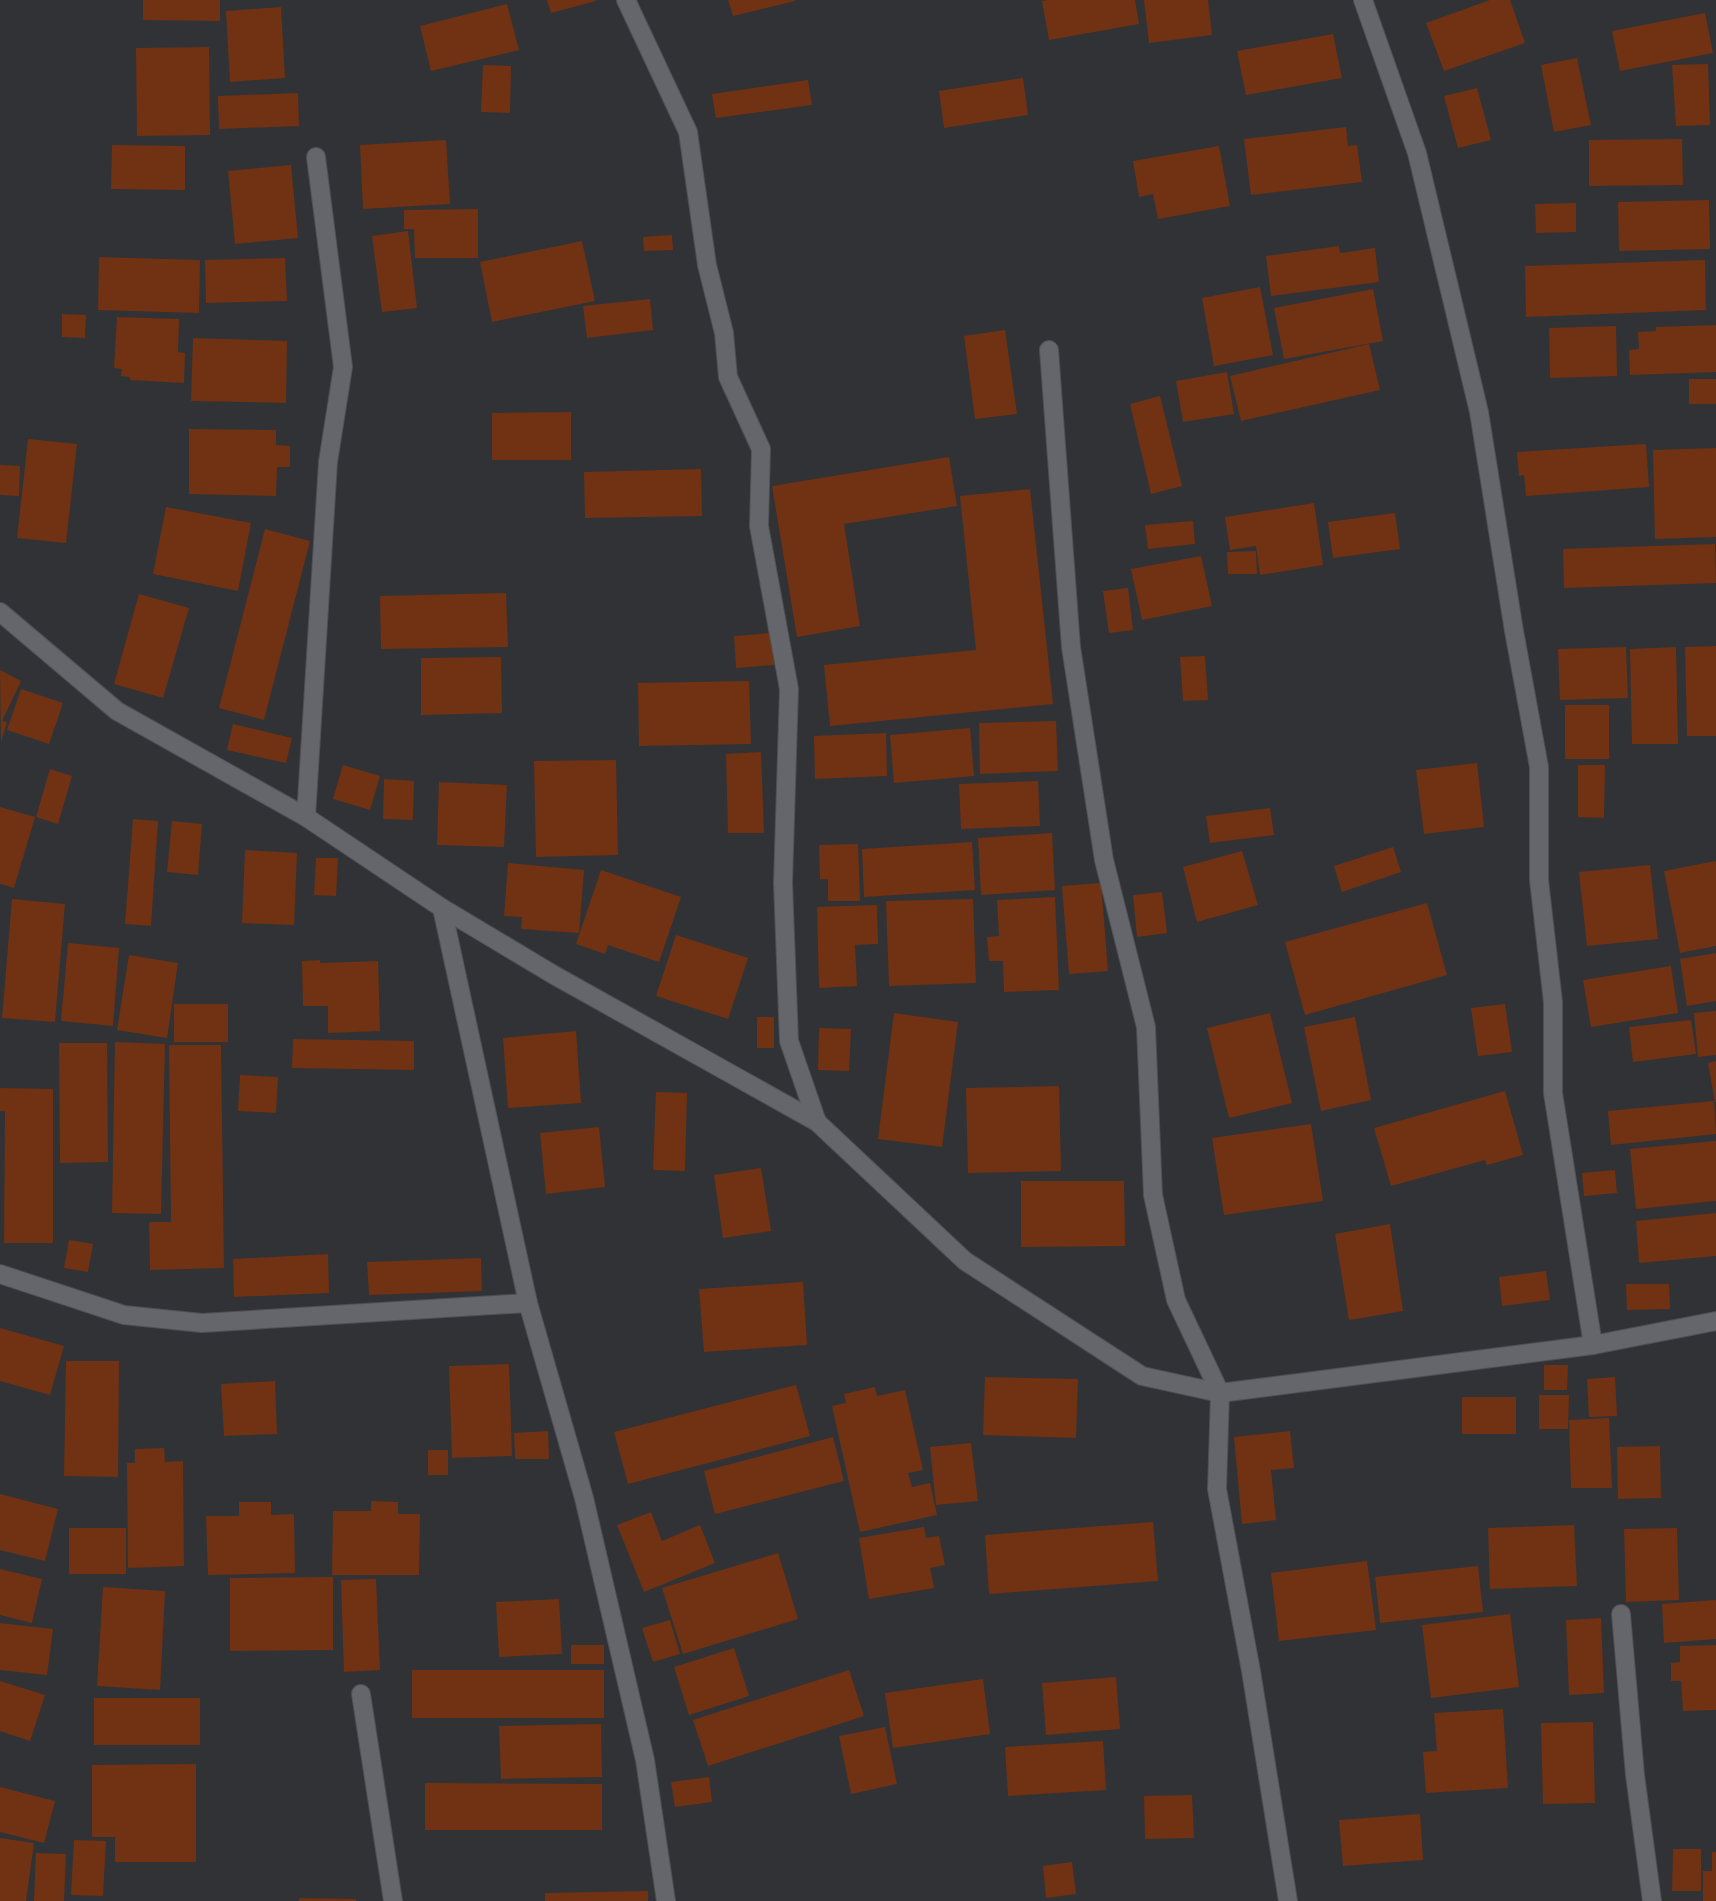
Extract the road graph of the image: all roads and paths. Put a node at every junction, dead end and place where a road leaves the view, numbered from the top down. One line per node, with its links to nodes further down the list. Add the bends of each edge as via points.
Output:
1 (626, 0): 8 (street, via 688,132 728,377 761,448 759,526 789,689 783,883 789,1041)
2 (1363, 0): 12 (street, via 1417,153 1479,412 1539,767 1539,880 1553,1002 1553,1093)
3 (316, 158): 6 (street, via 343,367 328,462)
4 (1048, 350): 13 (street, via 1071,647 1104,860 1146,1026 1153,1195 1176,1300)
5 (0, 612): 6 (street, via 117,711)
6 (306, 817): 7 (street)
7 (442, 908): 8 (street); 10 (street)
8 (817, 1122): 13 (street, via 965,1261 1142,1376)
9 (0, 1274): 10 (street, via 123,1315 202,1323)
10 (528, 1303): 17 (street, via 584,1498 642,1749)
11 (1716, 1321): 12 (street)
12 (1593, 1345): 13 (street)
13 (1220, 1393): 18 (street, via 1216,1489 1251,1671)
14 (1622, 1614): 19 (street, via 1635,1775)
15 (361, 1694): 16 (street)
16 (393, 1901)
17 (666, 1901)
18 (1288, 1901)
19 (1652, 1901)

